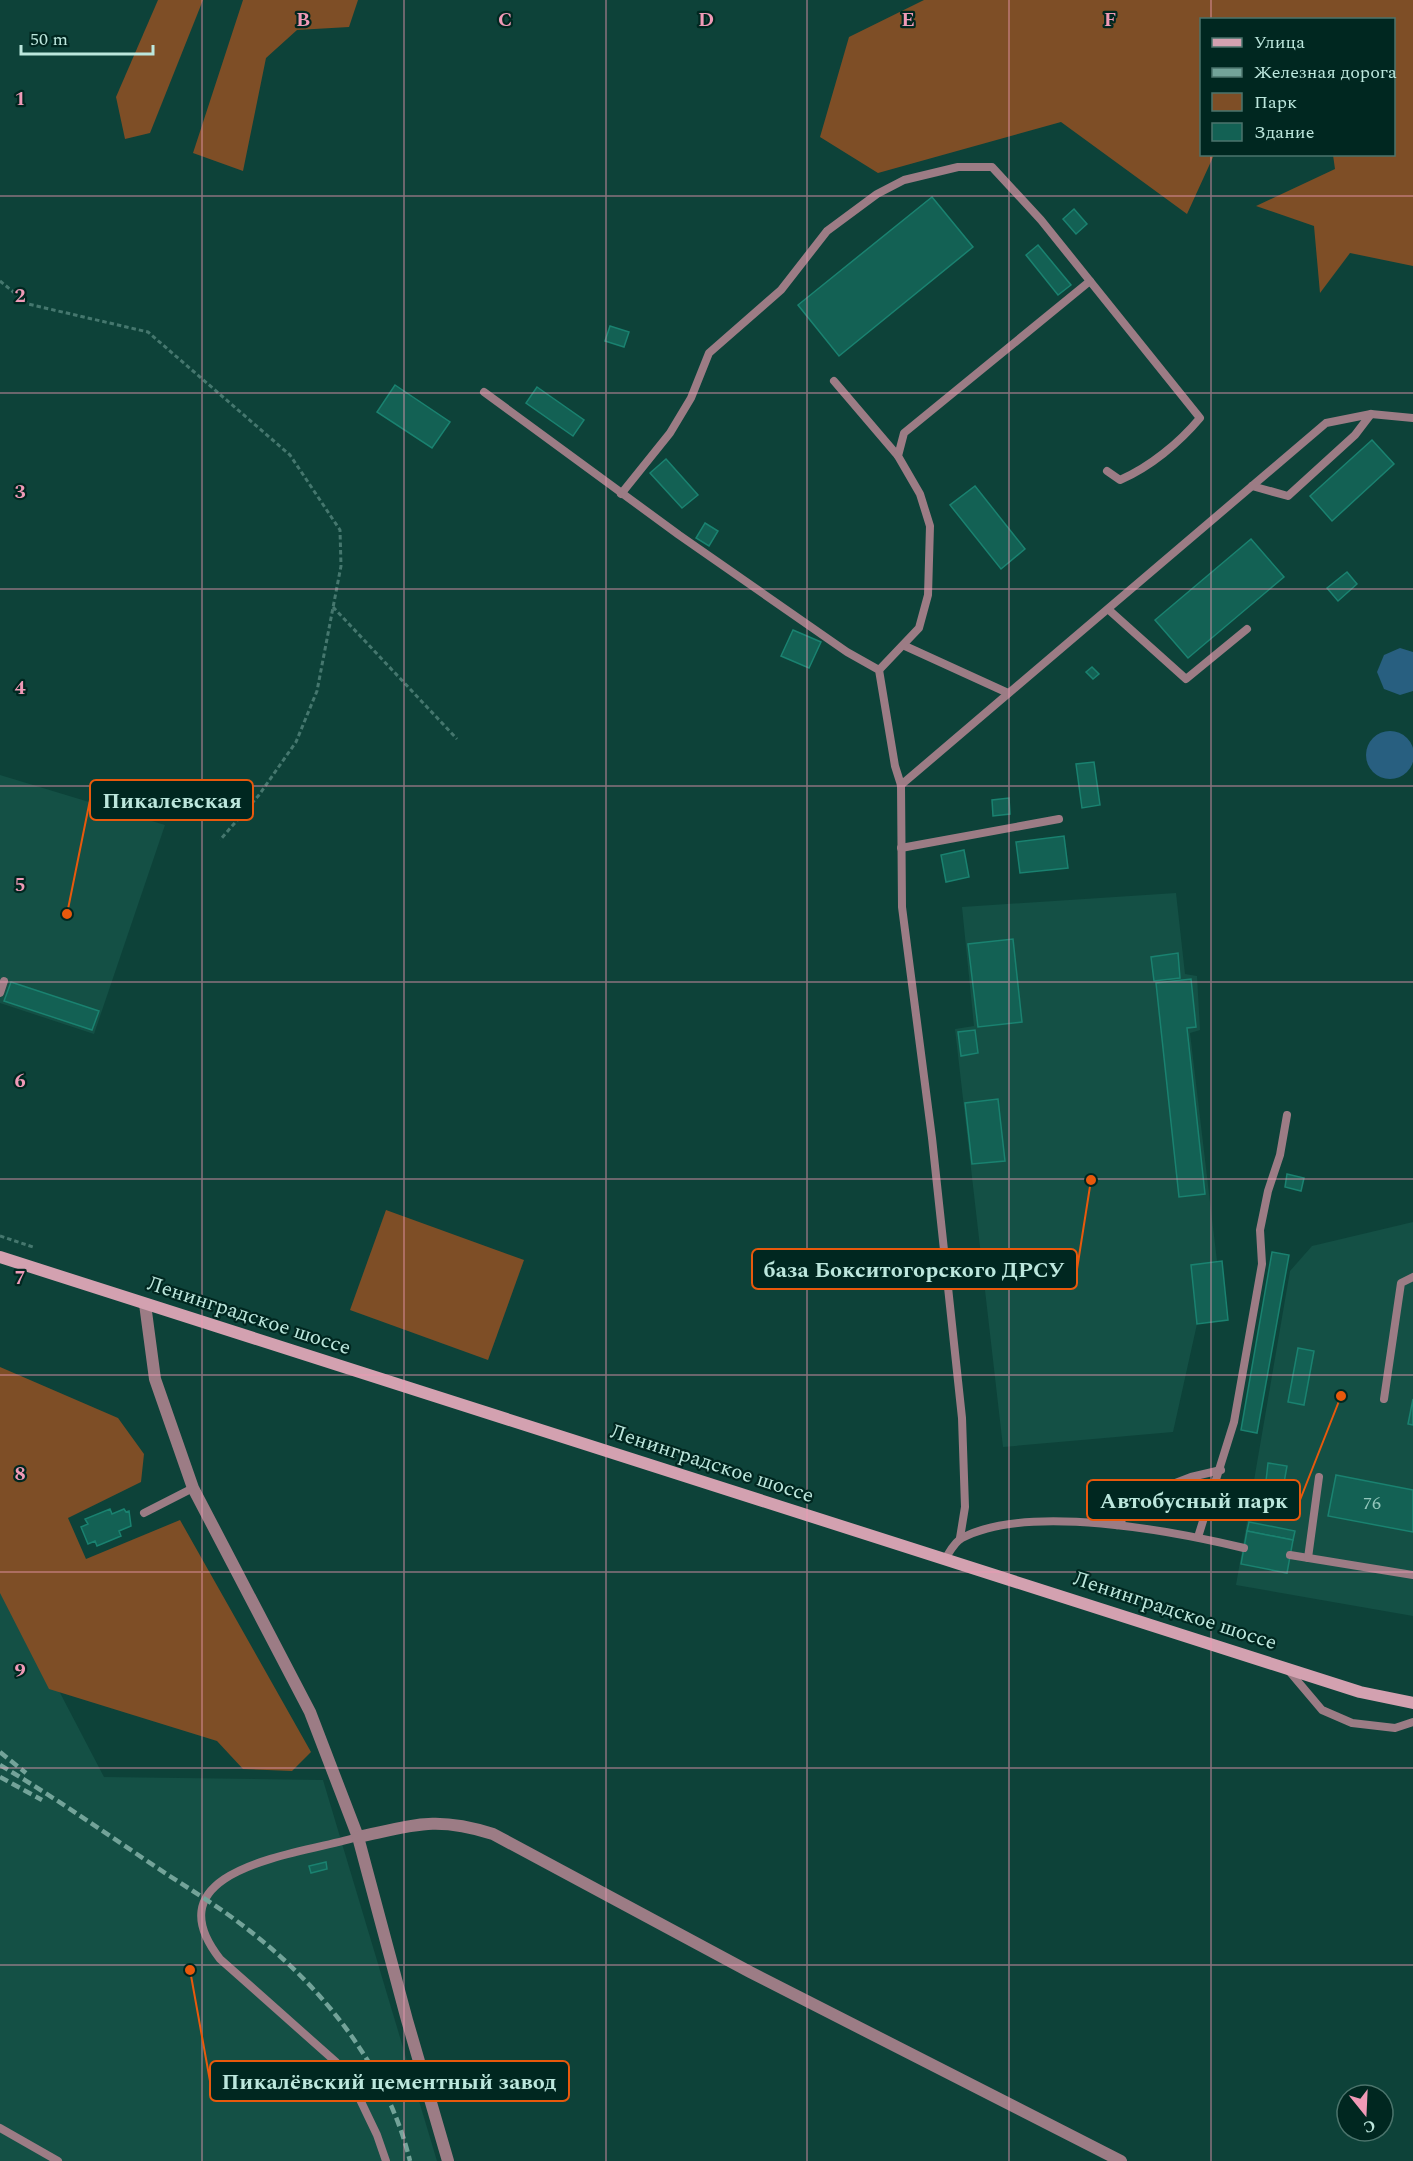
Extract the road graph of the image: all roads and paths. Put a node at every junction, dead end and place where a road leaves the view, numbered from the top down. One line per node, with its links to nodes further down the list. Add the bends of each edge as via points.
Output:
1 (0, 281): 11 (path, via 28,304 148,332 290,455 340,530 341,566)
2 (1090, 281): 7 (lane, via 927,411 904,433); 8 (lane, via 1200,418 1139,471 1120,480); 10 (lane, via 992,167 958,167 904,180 877,194 827,231 781,290 709,353 691,398 670,433)
3 (834, 381): 7 (lane)
4 (484, 392): 10 (lane)
5 (1371, 414): 6 (lane); 9 (lane, via 1326,423); 9 (lane, via 1355,435 1288,496)
6 (1413, 418)
7 (898, 456): 14 (lane, via 920,494 930,526 928,595 920,628)
8 (1107, 471)
9 (1252, 486): 12 (lane)
10 (621, 494): 15 (lane, via 847,652)
11 (333, 607): 17 (path); 20 (path, via 317,691 296,742 259,795)
12 (1109, 610): 13 (lane, via 1186,679); 16 (lane)
13 (1247, 629)
14 (905, 646): 15 (lane); 16 (lane)
15 (879, 670): 18 (lane)
16 (1008, 693): 18 (lane)
17 (457, 739)
18 (901, 785): 21 (lane)
19 (1059, 819): 21 (lane)
20 (220, 840)
21 (901, 848): 37 (lane, via 909,979 932,1138 962,1418 965,1508)
22 (4, 981): 23 (lane)
23 (0, 993)
24 (1287, 1115): 31 (lane, via 1260,1230 1262,1264 1234,1422)
25 (0, 1236): 26 (path)
26 (33, 1247)
27 (0, 1257): 29 (main road, Ленинградское шоссе)
28 (1413, 1277): 30 (lane, via 1401,1283)
29 (145, 1304): 33 (street, via 155,1379); 41 (main road, Ленинградское шоссе)
30 (1384, 1399)
31 (1221, 1470): 35 (lane, via 1144,1495); 36 (lane)
32 (1319, 1477): 40 (lane)
33 (193, 1488): 34 (lane); 46 (street, via 310,1713)
34 (144, 1513)
35 (1117, 1525): 36 (lane); 37 (lane, via 1048,1521 993,1527)
36 (1198, 1537): 38 (lane)
37 (960, 1538): 41 (lane)
38 (1244, 1548)
39 (1290, 1555): 40 (lane)
40 (1308, 1558): 42 (lane)
41 (945, 1559): 43 (main road, Ленинградское шоссе)
42 (1413, 1575)
43 (1286, 1668): 44 (main road, Ленинградское шоссе, via 1360,1692); 45 (lane, via 1322,1710 1352,1723 1395,1728)
44 (1413, 1703)
45 (1413, 1722)
46 (358, 1837): 49 (lane, via 232,1872 212,1887 201,1918 206,1942 220,1959 336,2062 354,2087); 50 (street); 51 (street, via 427,1822 460,1824 493,1834 750,1972)
47 (0, 2128): 48 (lane)
48 (58, 2161)
49 (387, 2161)
50 (448, 2161)
51 (1121, 2161)

